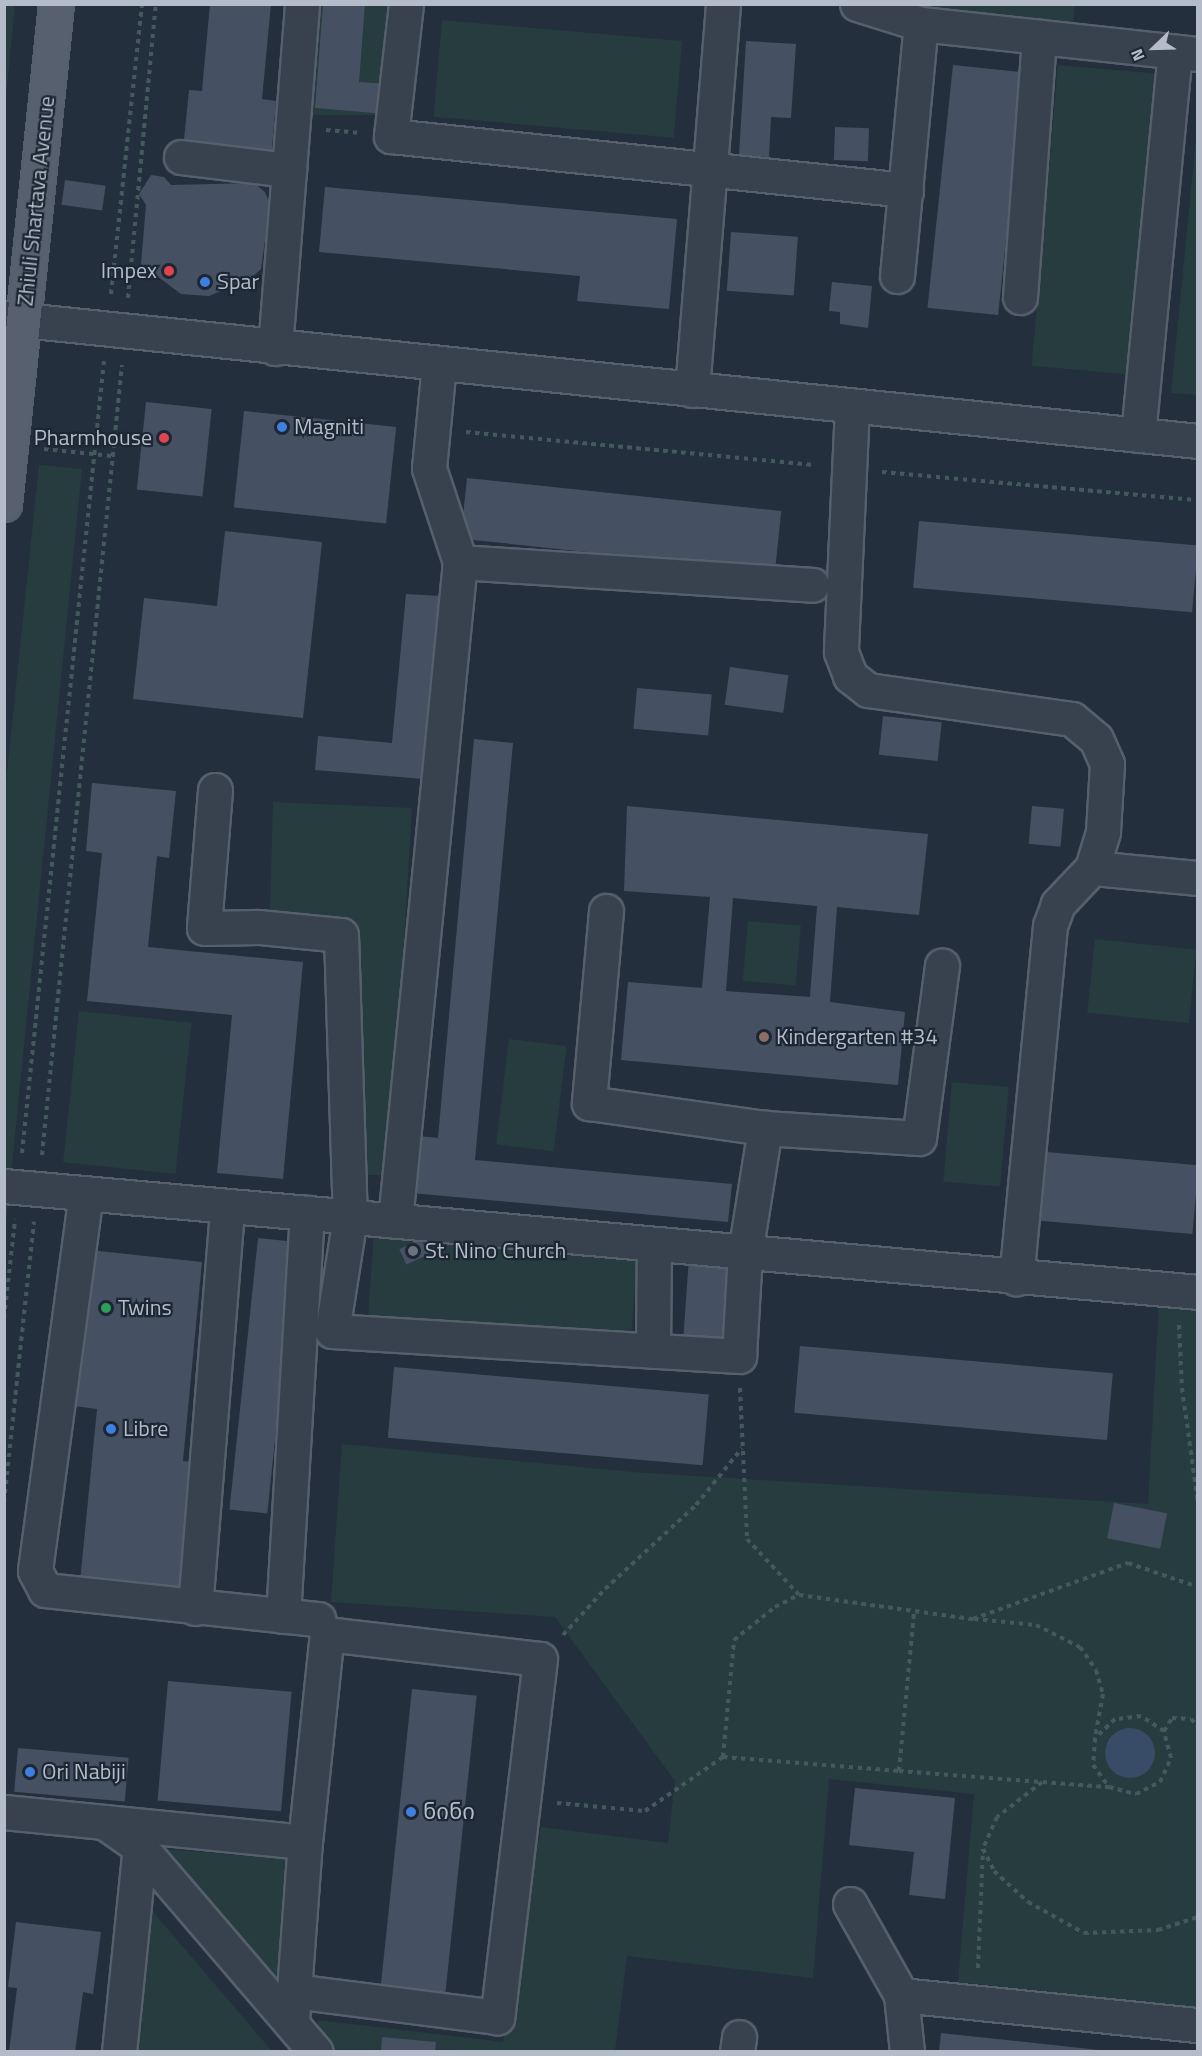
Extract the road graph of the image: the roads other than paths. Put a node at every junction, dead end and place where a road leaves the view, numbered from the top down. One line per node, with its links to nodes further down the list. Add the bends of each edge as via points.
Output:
1 (56, 4): 15 (main road, Zhiuli Shartava Avenue)
2 (302, 4): 11 (street)
3 (406, 4): 10 (street, via 391,136)
4 (723, 4): 10 (street)
5 (857, 4): 6 (street)
6 (921, 24): 7 (street); 12 (street)
7 (1039, 37): 8 (street); 14 (street)
8 (1186, 53): 20 (street)
9 (181, 157): 11 (street)
10 (710, 167): 12 (street); 18 (street)
11 (289, 170): 16 (street)
12 (906, 190): 13 (street)
13 (897, 276)
14 (1020, 297)
15 (11, 322): 16 (street); 22 (main road, Zhiuli Shartava Avenue, via 10,445)
16 (275, 348): 17 (street)
17 (440, 365): 18 (street); 23 (street, via 429,468)
18 (692, 390): 19 (street)
19 (852, 406): 20 (street); 26 (street, via 841,651 850,676 868,690 1072,719 1096,739 1107,764 1103,832)
20 (1138, 435): 21 (street)
21 (1197, 441)
22 (4, 504)
23 (460, 562): 24 (street); 36 (street)
24 (813, 585)
25 (215, 790): 35 (street, via 204,928 259,927 341,935)
26 (1092, 868): 27 (street); 39 (street, via 1058,904 1050,926)
27 (1197, 878)
28 (606, 911): 30 (street, via 589,1103)
29 (942, 966): 30 (street, via 919,1138)
30 (765, 1128): 38 (street)
31 (20, 1187): 32 (street)
32 (86, 1193): 33 (street); 42 (street, via 35,1571 45,1590)
33 (227, 1206): 34 (street); 42 (street)
34 (307, 1214): 35 (street); 43 (street)
35 (350, 1217): 36 (street); 41 (street, via 332,1330)
36 (395, 1221): 37 (street)
37 (654, 1245): 38 (street); 41 (street)
38 (745, 1253): 39 (street); 41 (street, via 739,1356)
39 (1016, 1278): 40 (street)
40 (1188, 1292)
41 (653, 1351)
42 (195, 1608): 43 (street)
43 (283, 1616): 44 (street)
44 (318, 1620)
45 (4, 1812): 46 (street)
46 (104, 1822): 47 (street); 48 (street)
47 (305, 1842): 50 (street); 50 (street, via 327,1634 540,1659 497,2017)
48 (140, 1847): 52 (street); 54 (street)
49 (850, 1904): 51 (street)
50 (294, 1991): 52 (street)
51 (901, 1995): 53 (street); 56 (street)
52 (292, 2024): 55 (street)
53 (1197, 2025)
54 (119, 2052)
55 (316, 2052)
56 (907, 2052)

